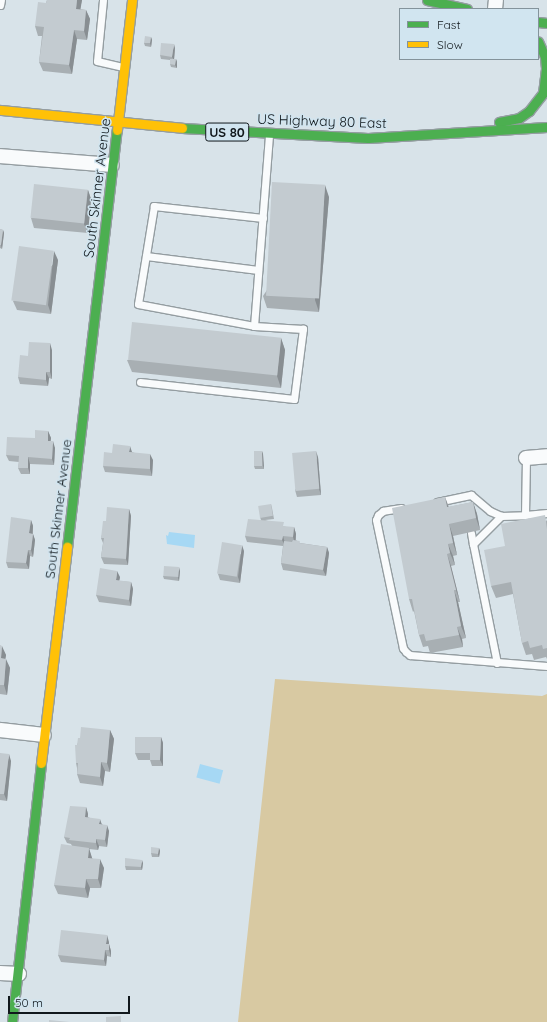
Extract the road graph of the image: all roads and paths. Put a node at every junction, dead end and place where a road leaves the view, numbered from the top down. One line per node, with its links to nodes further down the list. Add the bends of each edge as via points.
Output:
1 (1, 0): 5 (lane)
2 (103, 0): 8 (lane, via 97,61)
3 (132, 0): 8 (street, South Skinner Avenue)
4 (434, 1): 6 (street)
5 (0, 5)
6 (463, 8)
7 (539, 43): 12 (street, via 545,58 546,80 543,93 534,106 519,118)
8 (125, 67): 10 (street, South Skinner Avenue)
9 (0, 110): 10 (street, US Highway 80 East / US 80)
10 (119, 122): 13 (street, US Highway 80 East / US 80); 15 (street, South Skinner Avenue)
11 (547, 128): 12 (street, US Highway 80 East / US 80)
12 (455, 132): 13 (street, US Highway 80 East / US 80, via 368,138)
13 (269, 134): 16 (lane)
14 (0, 156): 15 (street)
15 (112, 165): 33 (street, South Skinner Avenue, via 93,343)
16 (262, 218): 17 (lane, via 154,206); 18 (lane)
17 (146, 256): 18 (lane); 19 (lane, via 138,304)
18 (258, 270): 19 (lane)
19 (254, 326): 20 (lane, via 303,329 294,399)
20 (140, 382)
21 (547, 456): 22 (street)
22 (526, 458): 26 (lane)
23 (427, 503): 27 (lane, via 464,500 471,495 490,511)
24 (412, 506): 30 (lane, via 383,512 376,520 403,648 410,655)
25 (547, 513): 26 (lane)
26 (525, 515): 27 (lane)
27 (501, 516): 29 (lane)
28 (471, 532): 29 (lane)
29 (473, 544): 30 (lane)
30 (497, 663): 31 (lane)
31 (547, 666)
32 (0, 730): 33 (street)
33 (44, 734): 35 (street, South Skinner Avenue)
34 (0, 973): 35 (street)
35 (18, 974): 36 (street, South Skinner Avenue)
36 (12, 1022)

